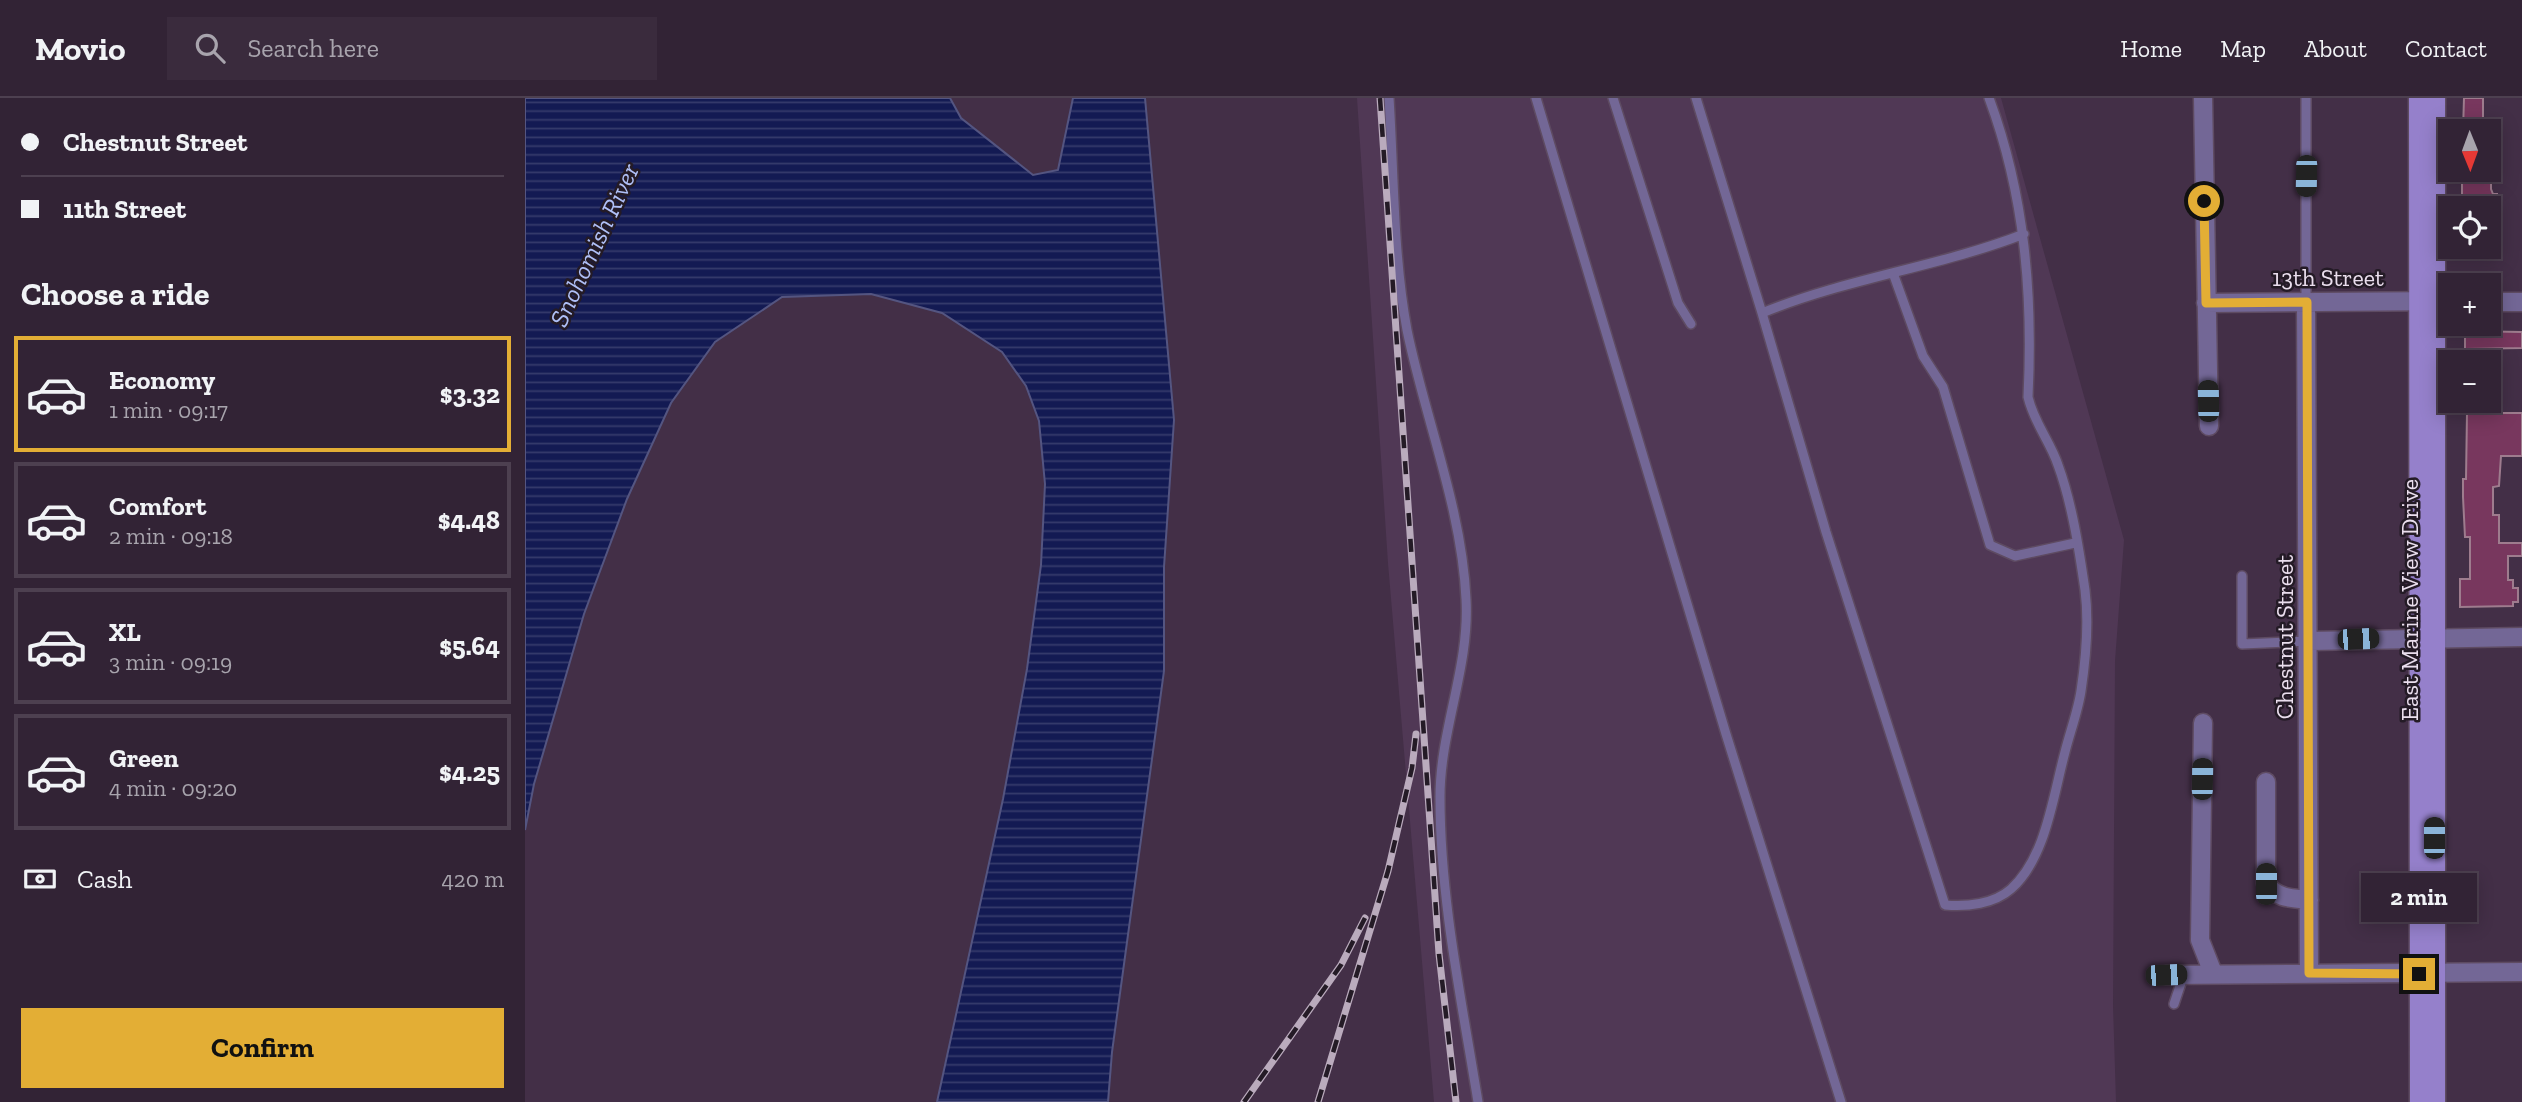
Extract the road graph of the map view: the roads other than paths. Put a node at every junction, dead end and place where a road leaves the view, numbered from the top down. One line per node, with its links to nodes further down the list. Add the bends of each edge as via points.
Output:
1 (1389, 98): 35 (lane, via 1402,299 1462,555 1467,600 1466,636 1446,730 1440,796 1453,945)
2 (1536, 98): 36 (lane)
3 (1613, 98): 18 (lane, via 1678,303)
4 (1696, 98): 17 (lane)
5 (1989, 98): 10 (lane)
6 (2203, 98): 16 (street)
7 (2306, 98): 13 (lane)
8 (2418, 98): 12 (main road, East Marine View Drive)
9 (2436, 98): 12 (main road, East Marine View Drive)
10 (2024, 234): 11 (lane); 20 (lane, via 2028,397 2058,463)
11 (1893, 273): 17 (lane); 20 (lane, via 1923,356 1943,387 1990,545 2015,556)
12 (2434, 301): 13 (street, 13th Street); 22 (main road, East Marine View Drive)
13 (2307, 302): 16 (street, 13th Street); 24 (street, Chestnut Street)
14 (2501, 302): 15 (street)
15 (2522, 302)
16 (2206, 303): 19 (street)
17 (1762, 313): 20 (lane, via 1826,532 1945,905 1971,905 2011,889 2043,836 2081,692 2085,591)
18 (1691, 324)
19 (2209, 426)
20 (2075, 543)
21 (2242, 576): 24 (lane, via 2242,644)
22 (2427, 637): 23 (street); 24 (street); 31 (main road, East Marine View Drive)
23 (2522, 637)
24 (2310, 641): 27 (street, Chestnut Street)
25 (2203, 723): 29 (street, via 2200,940)
26 (2266, 782): 27 (street, via 2266,884 2284,898)
27 (2309, 900): 30 (street, Chestnut Street)
28 (2522, 972): 31 (street)
29 (2213, 973): 30 (street); 32 (street)
30 (2309, 973): 31 (street)
31 (2427, 973): 37 (main road, East Marine View Drive); 38 (main road, East Marine View Drive)
32 (2184, 974): 33 (street); 34 (lane)
33 (2166, 975)
34 (2173, 1004)
35 (1478, 1102)
36 (1841, 1102)
37 (2419, 1102)
38 (2436, 1102)

